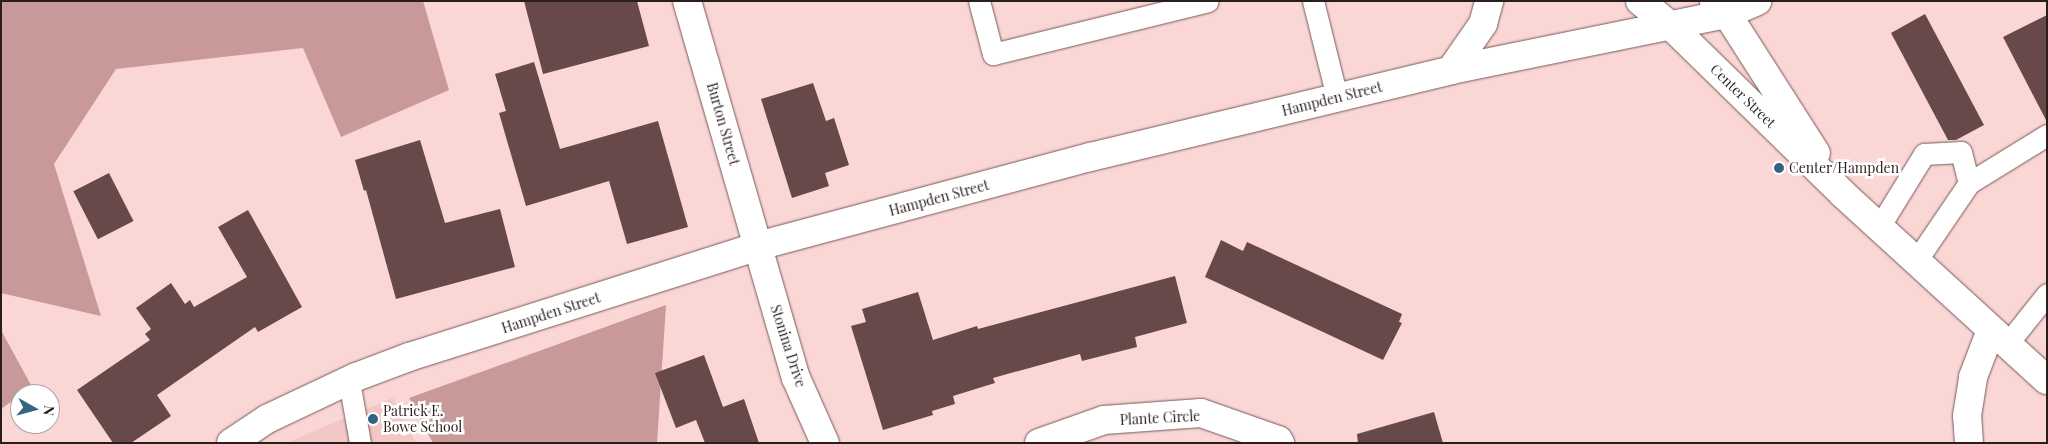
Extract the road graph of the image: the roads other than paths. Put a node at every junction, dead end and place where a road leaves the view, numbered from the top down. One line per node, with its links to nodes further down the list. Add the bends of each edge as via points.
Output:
1 (687, 1): 16 (main road, Burton Street)
2 (979, 1): 3 (lane, via 993,54)
3 (1208, 1)
4 (1313, 1): 11 (lane)
5 (1489, 1): 10 (main road, via 1483,24)
6 (1640, 1): 9 (main road, Center Street)
7 (1758, 1): 8 (main road, Hampden Street)
8 (1720, 8): 9 (main road, Hampden Street); 14 (main road, Center Street)
9 (1672, 26): 10 (main road, Hampden Street); 14 (main road, Center Street)
10 (1451, 70): 11 (main road, Hampden Street)
11 (1337, 97): 16 (main road, Hampden Street, via 1090,157)
12 (2047, 135): 13 (lane)
13 (1969, 184): 15 (lane, via 1961,152 1924,154); 17 (lane)
14 (1843, 194): 15 (main road, Center Street)
15 (1879, 227): 17 (main road, Center Street)
16 (758, 246): 21 (main road, Hampden Street, via 409,357); 24 (main road, Stonina Drive, via 796,378)
17 (1916, 261): 19 (main road, Center Street)
18 (2047, 294): 19 (lane)
19 (1999, 337): 20 (main road, Center Street); 27 (main road, via 1973,377 1967,416)
20 (2047, 380)
21 (349, 382): 22 (main road, Hampden Street, via 267,419); 23 (lane)
22 (231, 443)
23 (360, 443)
24 (825, 443)
25 (1039, 443): 26 (main road, Plante Circle, via 1104,420 1201,413)
26 (1280, 443)
27 (1969, 443)

